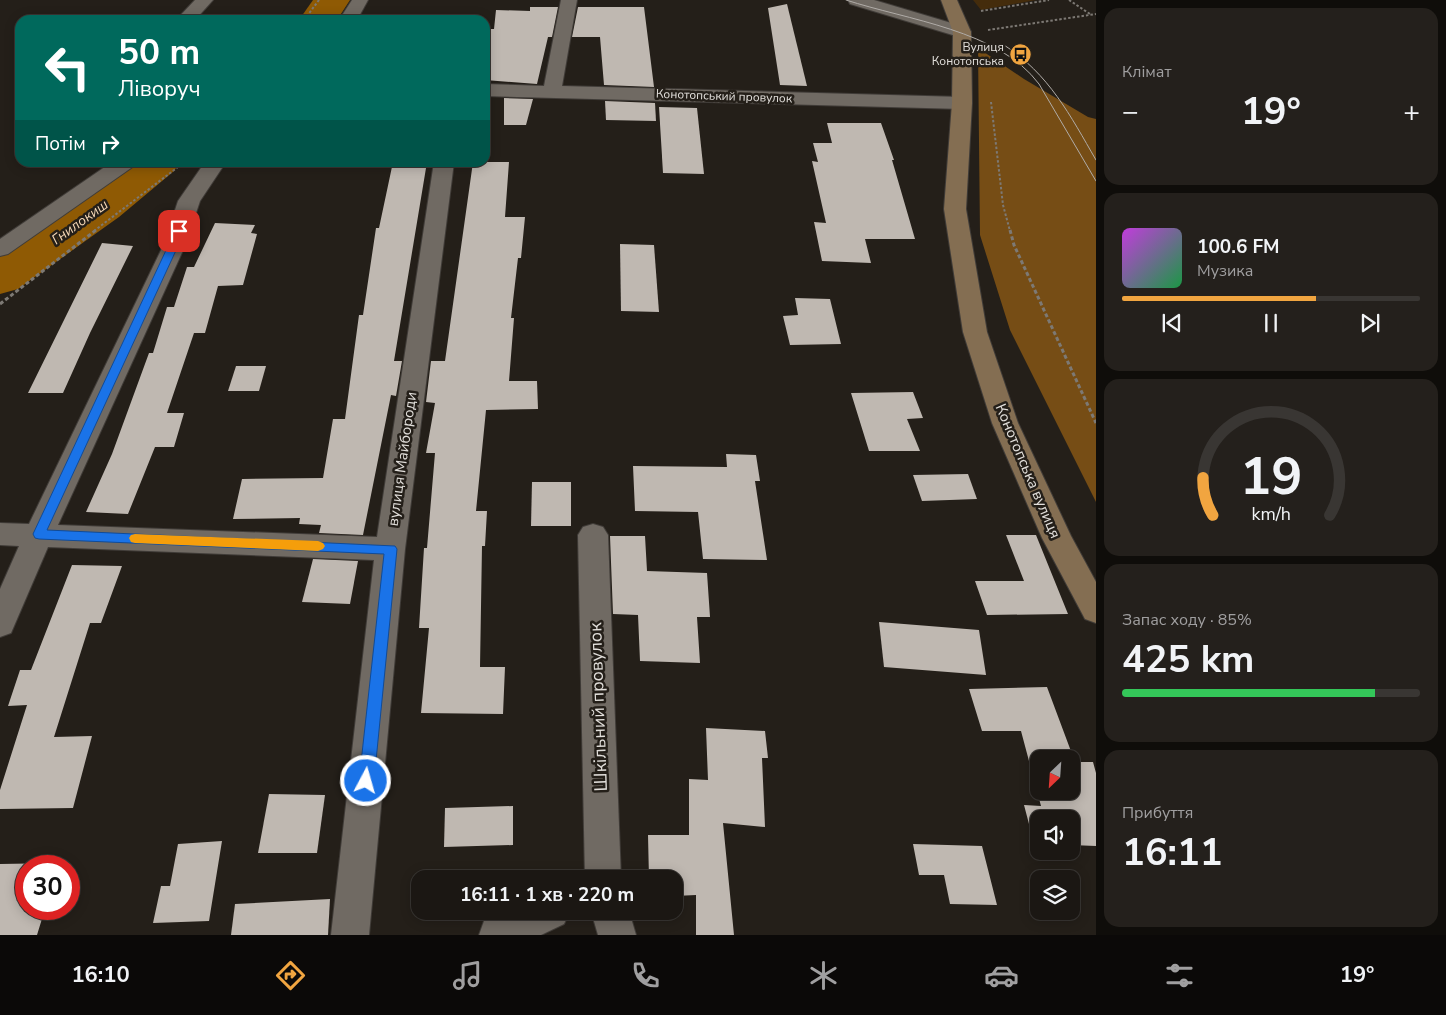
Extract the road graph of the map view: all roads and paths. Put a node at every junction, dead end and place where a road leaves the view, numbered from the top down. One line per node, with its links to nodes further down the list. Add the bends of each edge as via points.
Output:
1 (205, 0): 11 (street)
2 (319, 0): 12 (path)
3 (360, 0): 13 (street)
4 (570, 0): 18 (street)
5 (856, 0): 16 (street)
6 (949, 0): 16 (street, Конотопська вулиця)
7 (1049, 0): 9 (path)
8 (1069, 0): 14 (path)
9 (979, 11)
10 (1096, 14): 14 (path)
11 (190, 15)
12 (308, 15)
13 (351, 15)
14 (1090, 15): 15 (path)
15 (992, 29)
16 (962, 32): 20 (street, Конотопська вулиця)
17 (490, 90): 18 (street, Конотопський провулок)
18 (552, 91): 20 (street, Конотопський провулок)
19 (992, 102): 27 (path, via 1003,205 1014,245)
20 (962, 103): 32 (street, Конотопська вулиця, via 955,209 975,332 1005,423 1056,538)
21 (120, 167): 25 (street)
22 (178, 167): 26 (path)
23 (213, 167): 29 (street, via 189,202 174,246)
24 (443, 167): 31 (street, вулиця Майбороди)
25 (0, 249)
26 (0, 304)
27 (1096, 423)
28 (0, 534): 29 (street)
29 (39, 534): 31 (street); 33 (street)
30 (593, 535): 34 (street, Шкільний провулок)
31 (390, 549): 37 (street, вулиця Майбороди)
32 (1096, 610)
33 (0, 624)
34 (603, 870)
35 (531, 920): 38 (street)
36 (613, 920): 39 (street)
37 (350, 935)
38 (498, 935)
39 (617, 935)

